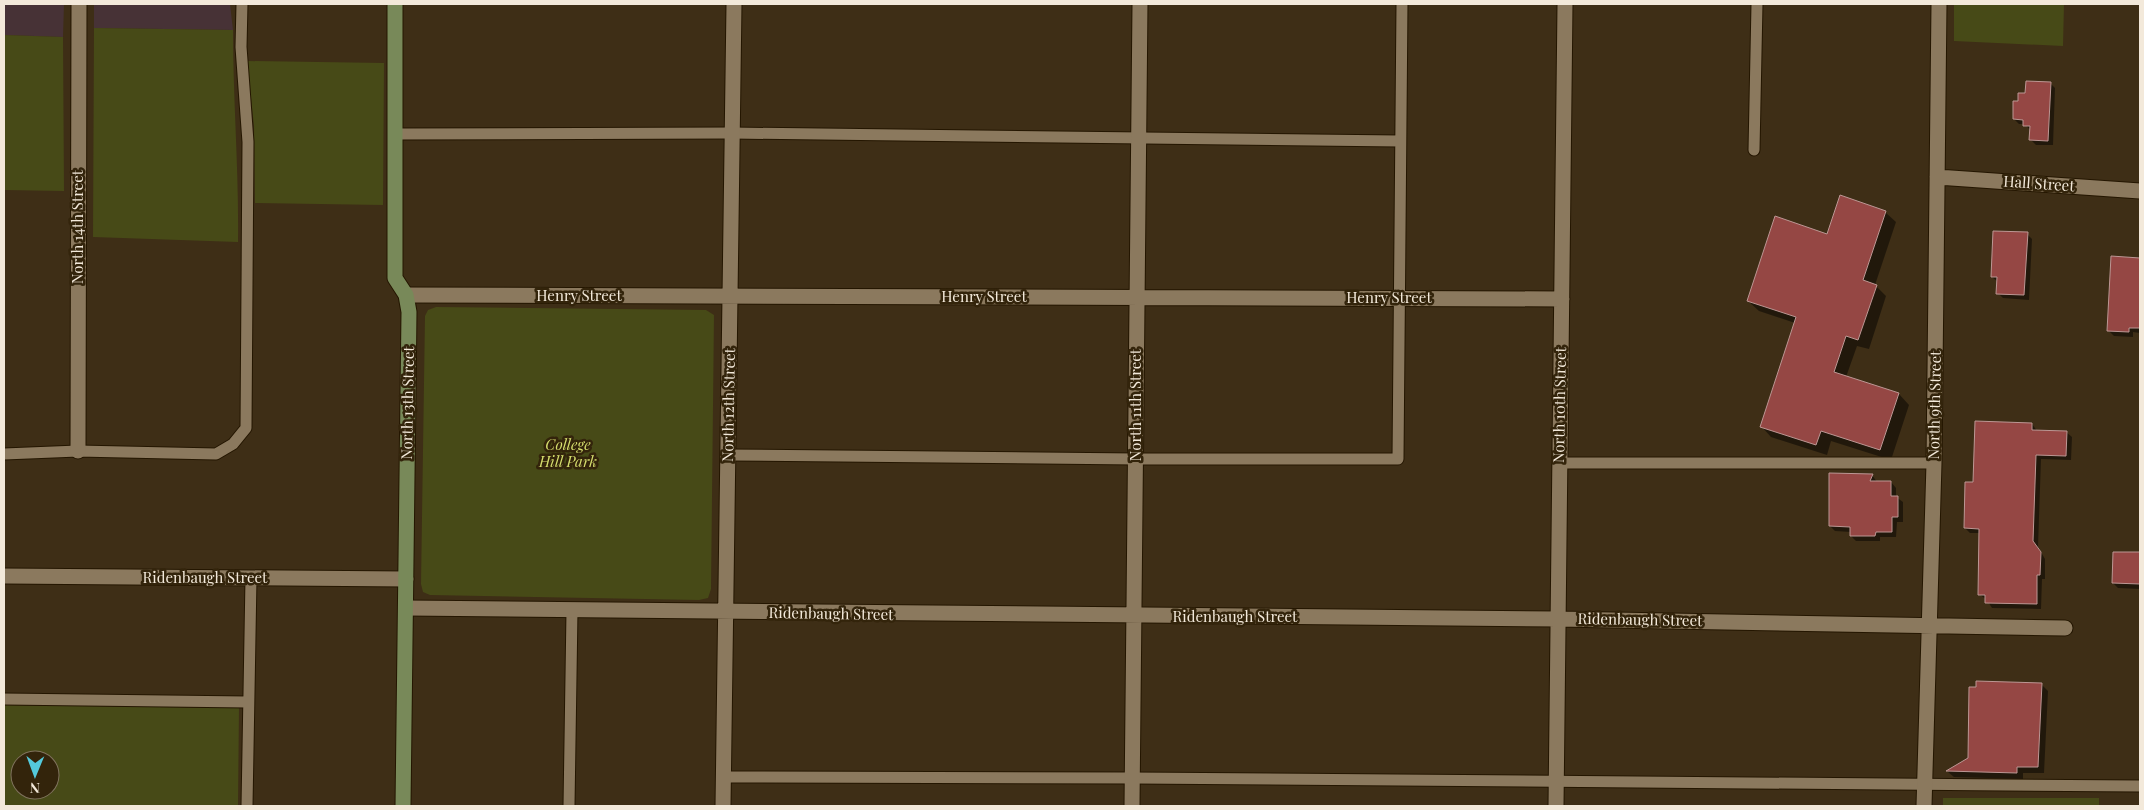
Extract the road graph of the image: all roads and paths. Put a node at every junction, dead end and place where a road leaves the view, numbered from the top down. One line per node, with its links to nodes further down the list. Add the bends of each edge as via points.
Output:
1 (78, 4): 22 (street, North 14th Street)
2 (242, 4): 22 (lane, via 241,46 248,112 246,428 233,444 216,454)
3 (395, 4): 11 (street, North 13th Street)
4 (734, 4): 10 (street, North 12th Street)
5 (1140, 4): 12 (street, North 11th Street)
6 (1402, 4): 13 (lane)
7 (1564, 4): 21 (street, North 10th Street)
8 (1757, 4): 14 (lane)
9 (1939, 4): 15 (street, North 9th Street)
10 (732, 133): 11 (lane); 12 (lane); 18 (street, North 12th Street)
11 (395, 134): 17 (street, North 13th Street, via 395,278)
12 (1138, 138): 13 (lane); 19 (street, North 11th Street)
13 (1399, 141): 20 (lane)
14 (1754, 150)
15 (1937, 177): 16 (street, Hall Street); 27 (street, North 9th Street)
16 (2140, 191)
17 (406, 295): 18 (street, Henry Street); 30 (street, North 13th Street, via 409,312)
18 (731, 296): 19 (street, Henry Street); 24 (street, North 12th Street)
19 (1137, 298): 20 (street, Henry Street); 25 (street, North 11th Street)
20 (1398, 298): 21 (street, Henry Street); 25 (lane, via 1398,459)
21 (1562, 299): 26 (street, North 10th Street)
22 (78, 451): 23 (lane)
23 (4, 454)
24 (729, 455): 25 (lane); 33 (street, North 12th Street)
25 (1136, 459): 34 (street, North 11th Street)
26 (1560, 463): 27 (lane); 35 (street, North 10th Street)
27 (1934, 463): 36 (street, North 9th Street)
28 (4, 576): 29 (street, Ridenbaugh Street)
29 (251, 578): 30 (street, Ridenbaugh Street); 39 (lane)
30 (406, 579): 31 (street, North 13th Street)
31 (406, 608): 32 (street, Ridenbaugh Street); 46 (street, North 13th Street)
32 (572, 611): 33 (street, Ridenbaugh Street); 47 (lane)
33 (726, 613): 34 (street, Ridenbaugh Street); 40 (street, North 12th Street)
34 (1135, 617): 35 (street, Ridenbaugh Street); 41 (street, North 11th Street)
35 (1558, 619): 36 (street, Ridenbaugh Street); 42 (street, North 10th Street)
36 (1929, 627): 37 (street, Ridenbaugh Street); 43 (street, North 9th Street)
37 (2065, 628)
38 (4, 699): 39 (lane)
39 (247, 702): 45 (lane)
40 (723, 777): 41 (lane); 48 (street, North 12th Street)
41 (1133, 778): 42 (lane); 49 (street, North 11th Street)
42 (1556, 781): 43 (lane); 50 (street, North 10th Street)
43 (1924, 784): 44 (lane); 51 (street, North 9th Street)
44 (2140, 786)
45 (247, 806)
46 (404, 806)
47 (568, 806)
48 (723, 806)
49 (1132, 806)
50 (1556, 806)
51 (1924, 806)

